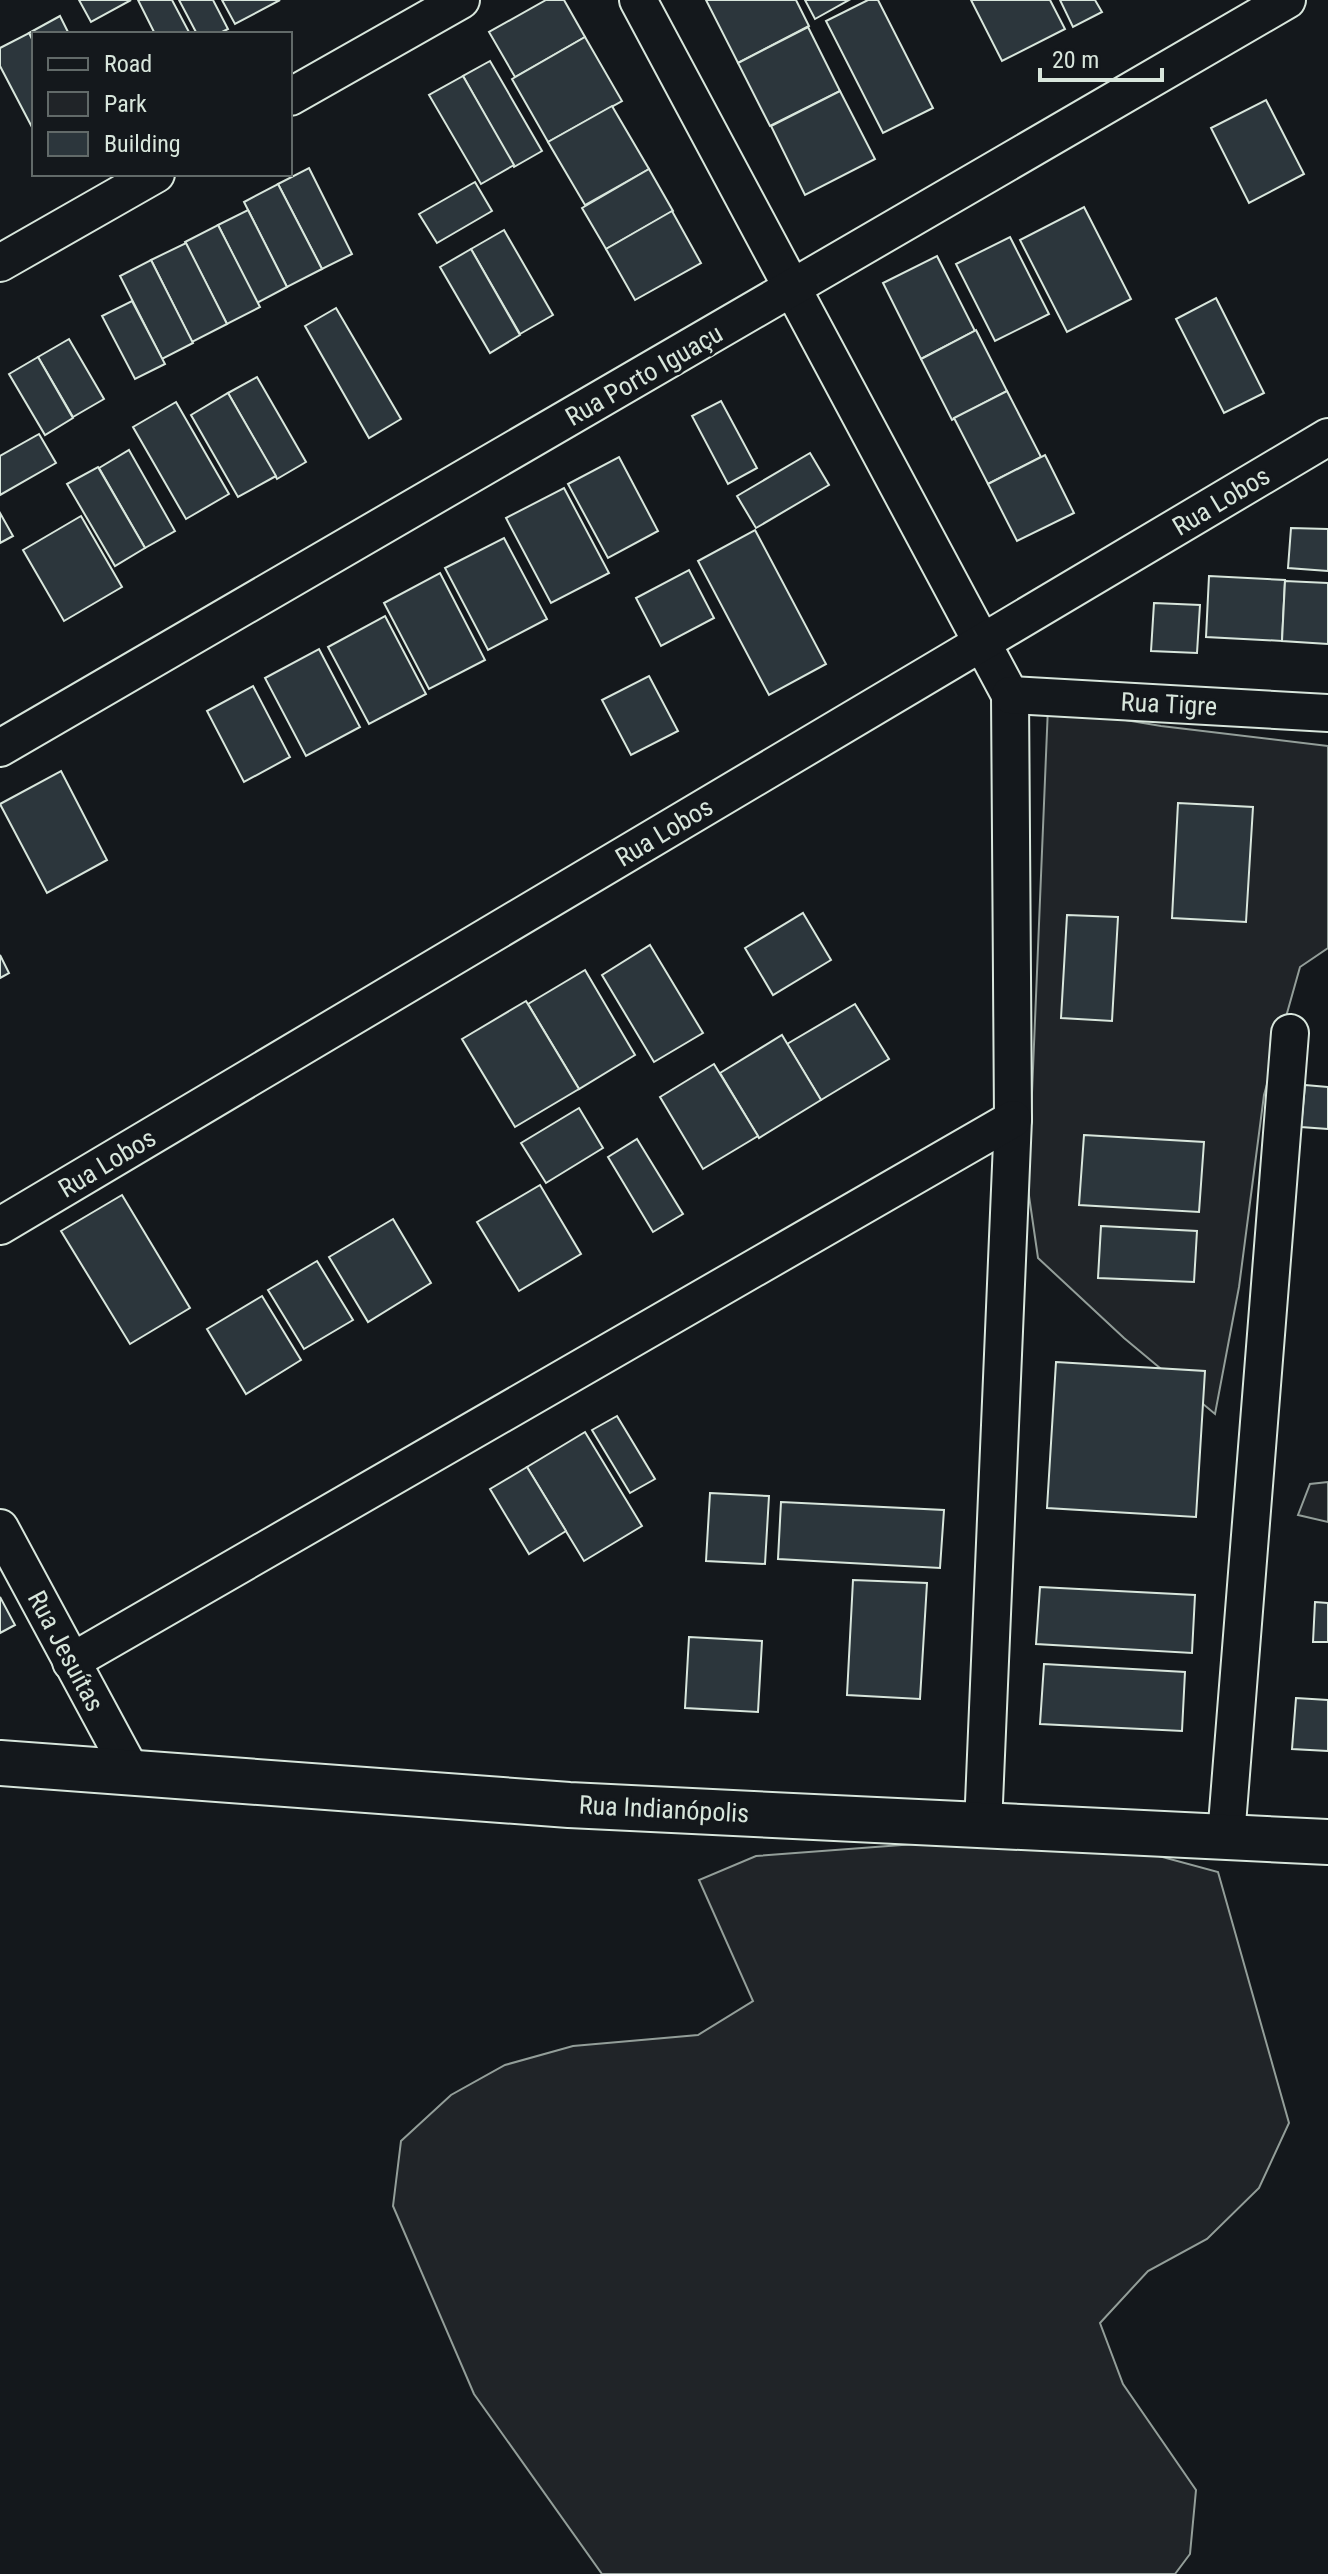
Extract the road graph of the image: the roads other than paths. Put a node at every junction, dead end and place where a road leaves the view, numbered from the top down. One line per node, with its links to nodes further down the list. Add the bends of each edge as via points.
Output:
1 (461, 0): 4 (street)
2 (638, 0): 7 (street)
3 (1287, 0): 7 (street, Rua Porto Iguaçu)
4 (292, 96)
5 (152, 176): 6 (street)
6 (0, 263)
7 (791, 289): 9 (street); 12 (street, Rua Porto Iguaçu)
8 (1328, 437): 9 (street, Rua Lobos)
9 (983, 643): 10 (street); 15 (street, Rua Lobos)
10 (1010, 695): 11 (street, Rua Tigre); 14 (street)
11 (1328, 713)
12 (0, 748)
13 (1290, 1033): 21 (street)
14 (1013, 1119): 17 (street); 20 (street)
15 (0, 1226)
16 (0, 1528): 17 (street, Rua Jesuítas)
17 (71, 1662): 19 (street, Rua Jesuítas)
18 (0, 1763): 19 (street, Rua Indianópolis)
19 (132, 1773): 20 (street, Rua Indianópolis, via 569,1805)
20 (983, 1826): 21 (street, Rua Indianópolis)
21 (1226, 1837): 22 (street, Rua Indianópolis)
22 (1328, 1842)

